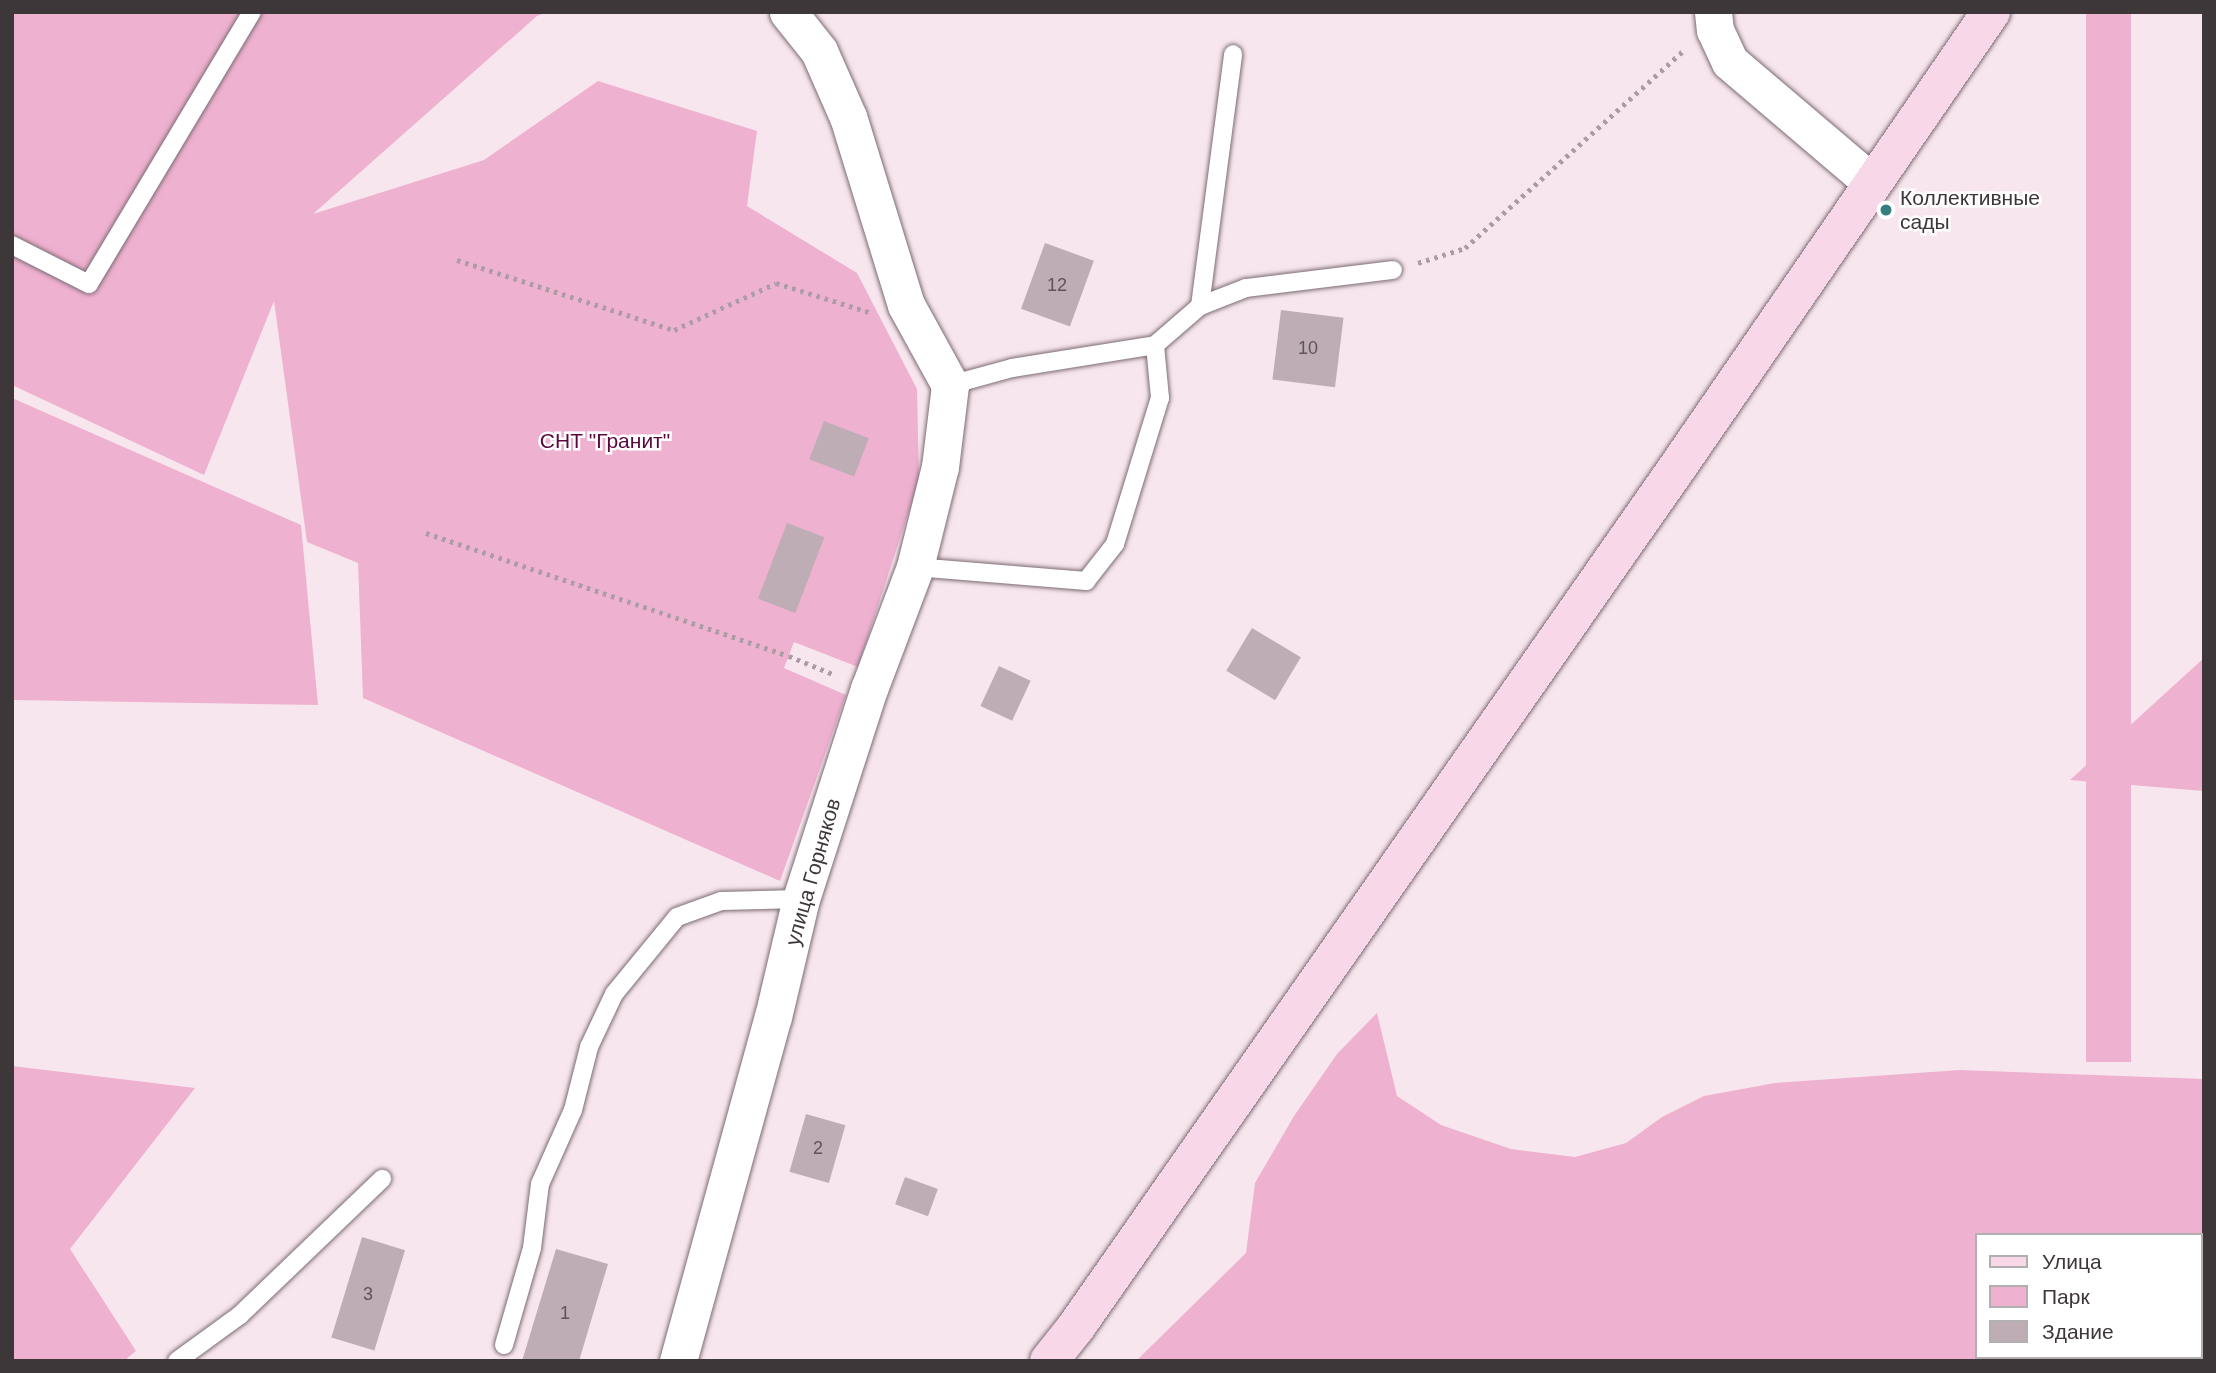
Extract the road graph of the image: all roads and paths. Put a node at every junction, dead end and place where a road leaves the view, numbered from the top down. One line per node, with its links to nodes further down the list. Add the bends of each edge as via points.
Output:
1 (252, 12): 7 (lane, via 89,285)
2 (788, 12): 10 (street, via 819,51 848,117)
3 (1991, 12): 6 (main road)
4 (1714, 21): 6 (street, via 1730,62); 9 (path, via 1465,248)
5 (1233, 54): 11 (lane)
6 (1872, 183): 22 (main road)
7 (12, 245)
8 (457, 260): 10 (path, via 674,330 776,284 879,314)
9 (1393, 270): 11 (lane, via 1246,288)
10 (906, 305): 13 (street)
11 (1200, 306): 12 (lane)
12 (1155, 345): 13 (lane, via 1012,368); 15 (lane, via 1160,398 1115,544 1086,581)
13 (950, 385): 15 (street, улица Горняков, via 940,467)
14 (426, 533): 16 (path, via 789,656)
15 (915, 567): 16 (street, улица Горняков)
16 (869, 689): 17 (street, улица Горняков)
17 (801, 899): 19 (lane, via 721,901 677,917 614,994 589,1047 573,1110 540,1184 532,1248); 21 (street, улица Горняков)
18 (382, 1179): 20 (lane, via 240,1315)
19 (504, 1345)
20 (177, 1361)
21 (678, 1361)
22 (1049, 1361)

